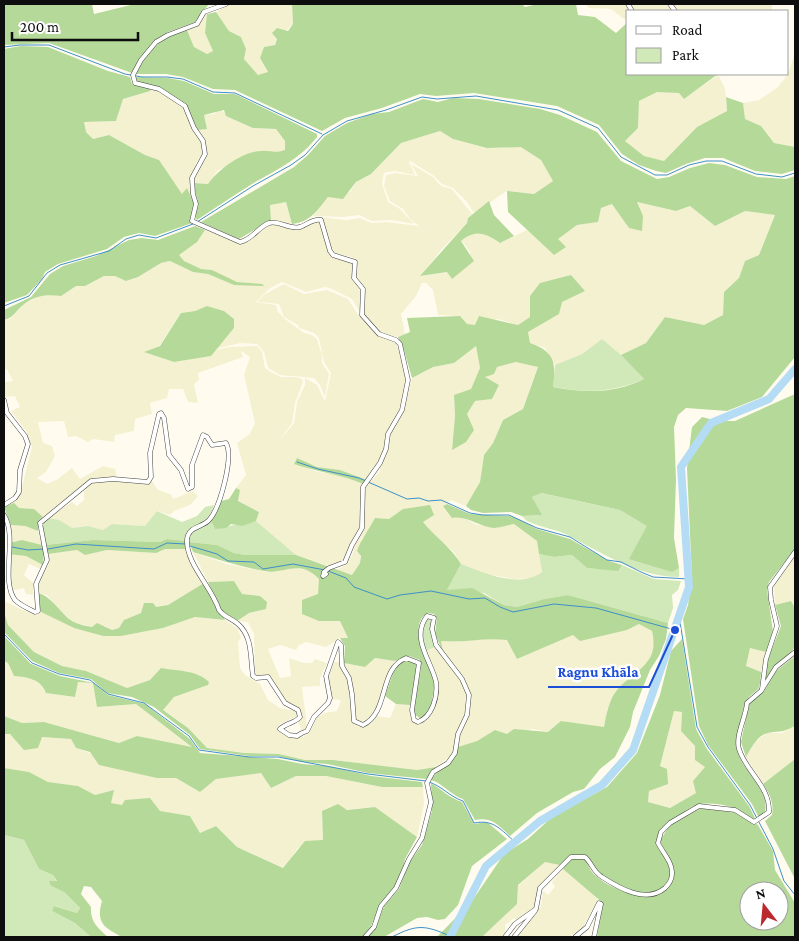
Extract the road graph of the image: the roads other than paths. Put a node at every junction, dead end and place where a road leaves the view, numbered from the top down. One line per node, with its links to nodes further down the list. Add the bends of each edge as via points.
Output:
1 (226, 4): 6 (street, via 204,12 197,24 156,42 133,74 135,83 159,89 185,106 203,141 205,154 192,178 196,204 192,221 240,242 273,222 298,228 315,219 321,220 333,255 355,262 354,278 362,289 362,315 379,334 400,344 408,374 402,410 388,434 377,471 364,487 362,528 345,562)
2 (4, 400): 3 (street, via 7,413 28,444 20,470 19,492)
3 (4, 505)
4 (4, 515): 10 (street, via 9,526 5,567 11,595 35,612 38,611 36,584 47,560 40,523 91,481 148,482 151,477 150,453 159,414 163,415 169,455 181,470 188,489 192,487 192,464 203,435 212,445 226,443 229,457 217,503 210,520 193,529 187,544 219,610 237,623 244,634 252,652 253,676 268,678 285,703 298,710 300,717 280,729 288,735 297,736 307,731 314,717 328,703 326,676 338,642 342,666 351,687 354,720 363,725 376,716 396,664 406,658 419,663 412,710 414,720 424,720 432,710 436,683 424,652 423,626 427,616 434,618 432,629 436,645 467,688 467,715 458,734 455,753 448,763 433,772 427,782 430,802 422,838 396,888 382,906 374,927)
5 (795, 552): 8 (street, via 770,587 777,626 766,659)
6 (324, 572)
7 (795, 652): 8 (street, via 776,668)
8 (761, 691): 9 (street, via 747,703 738,743 744,760 766,794 769,812 754,822 735,810 699,806 670,822 661,832 658,843 670,864 671,880 668,886 654,894 630,892 594,872 585,857 572,857 540,888)
9 (536, 909): 11 (street, via 515,924); 12 (street)
10 (365, 937)
11 (505, 937)
12 (514, 937)
13 (575, 937): 14 (street, via 587,927 599,903 601,909)
14 (594, 937)

